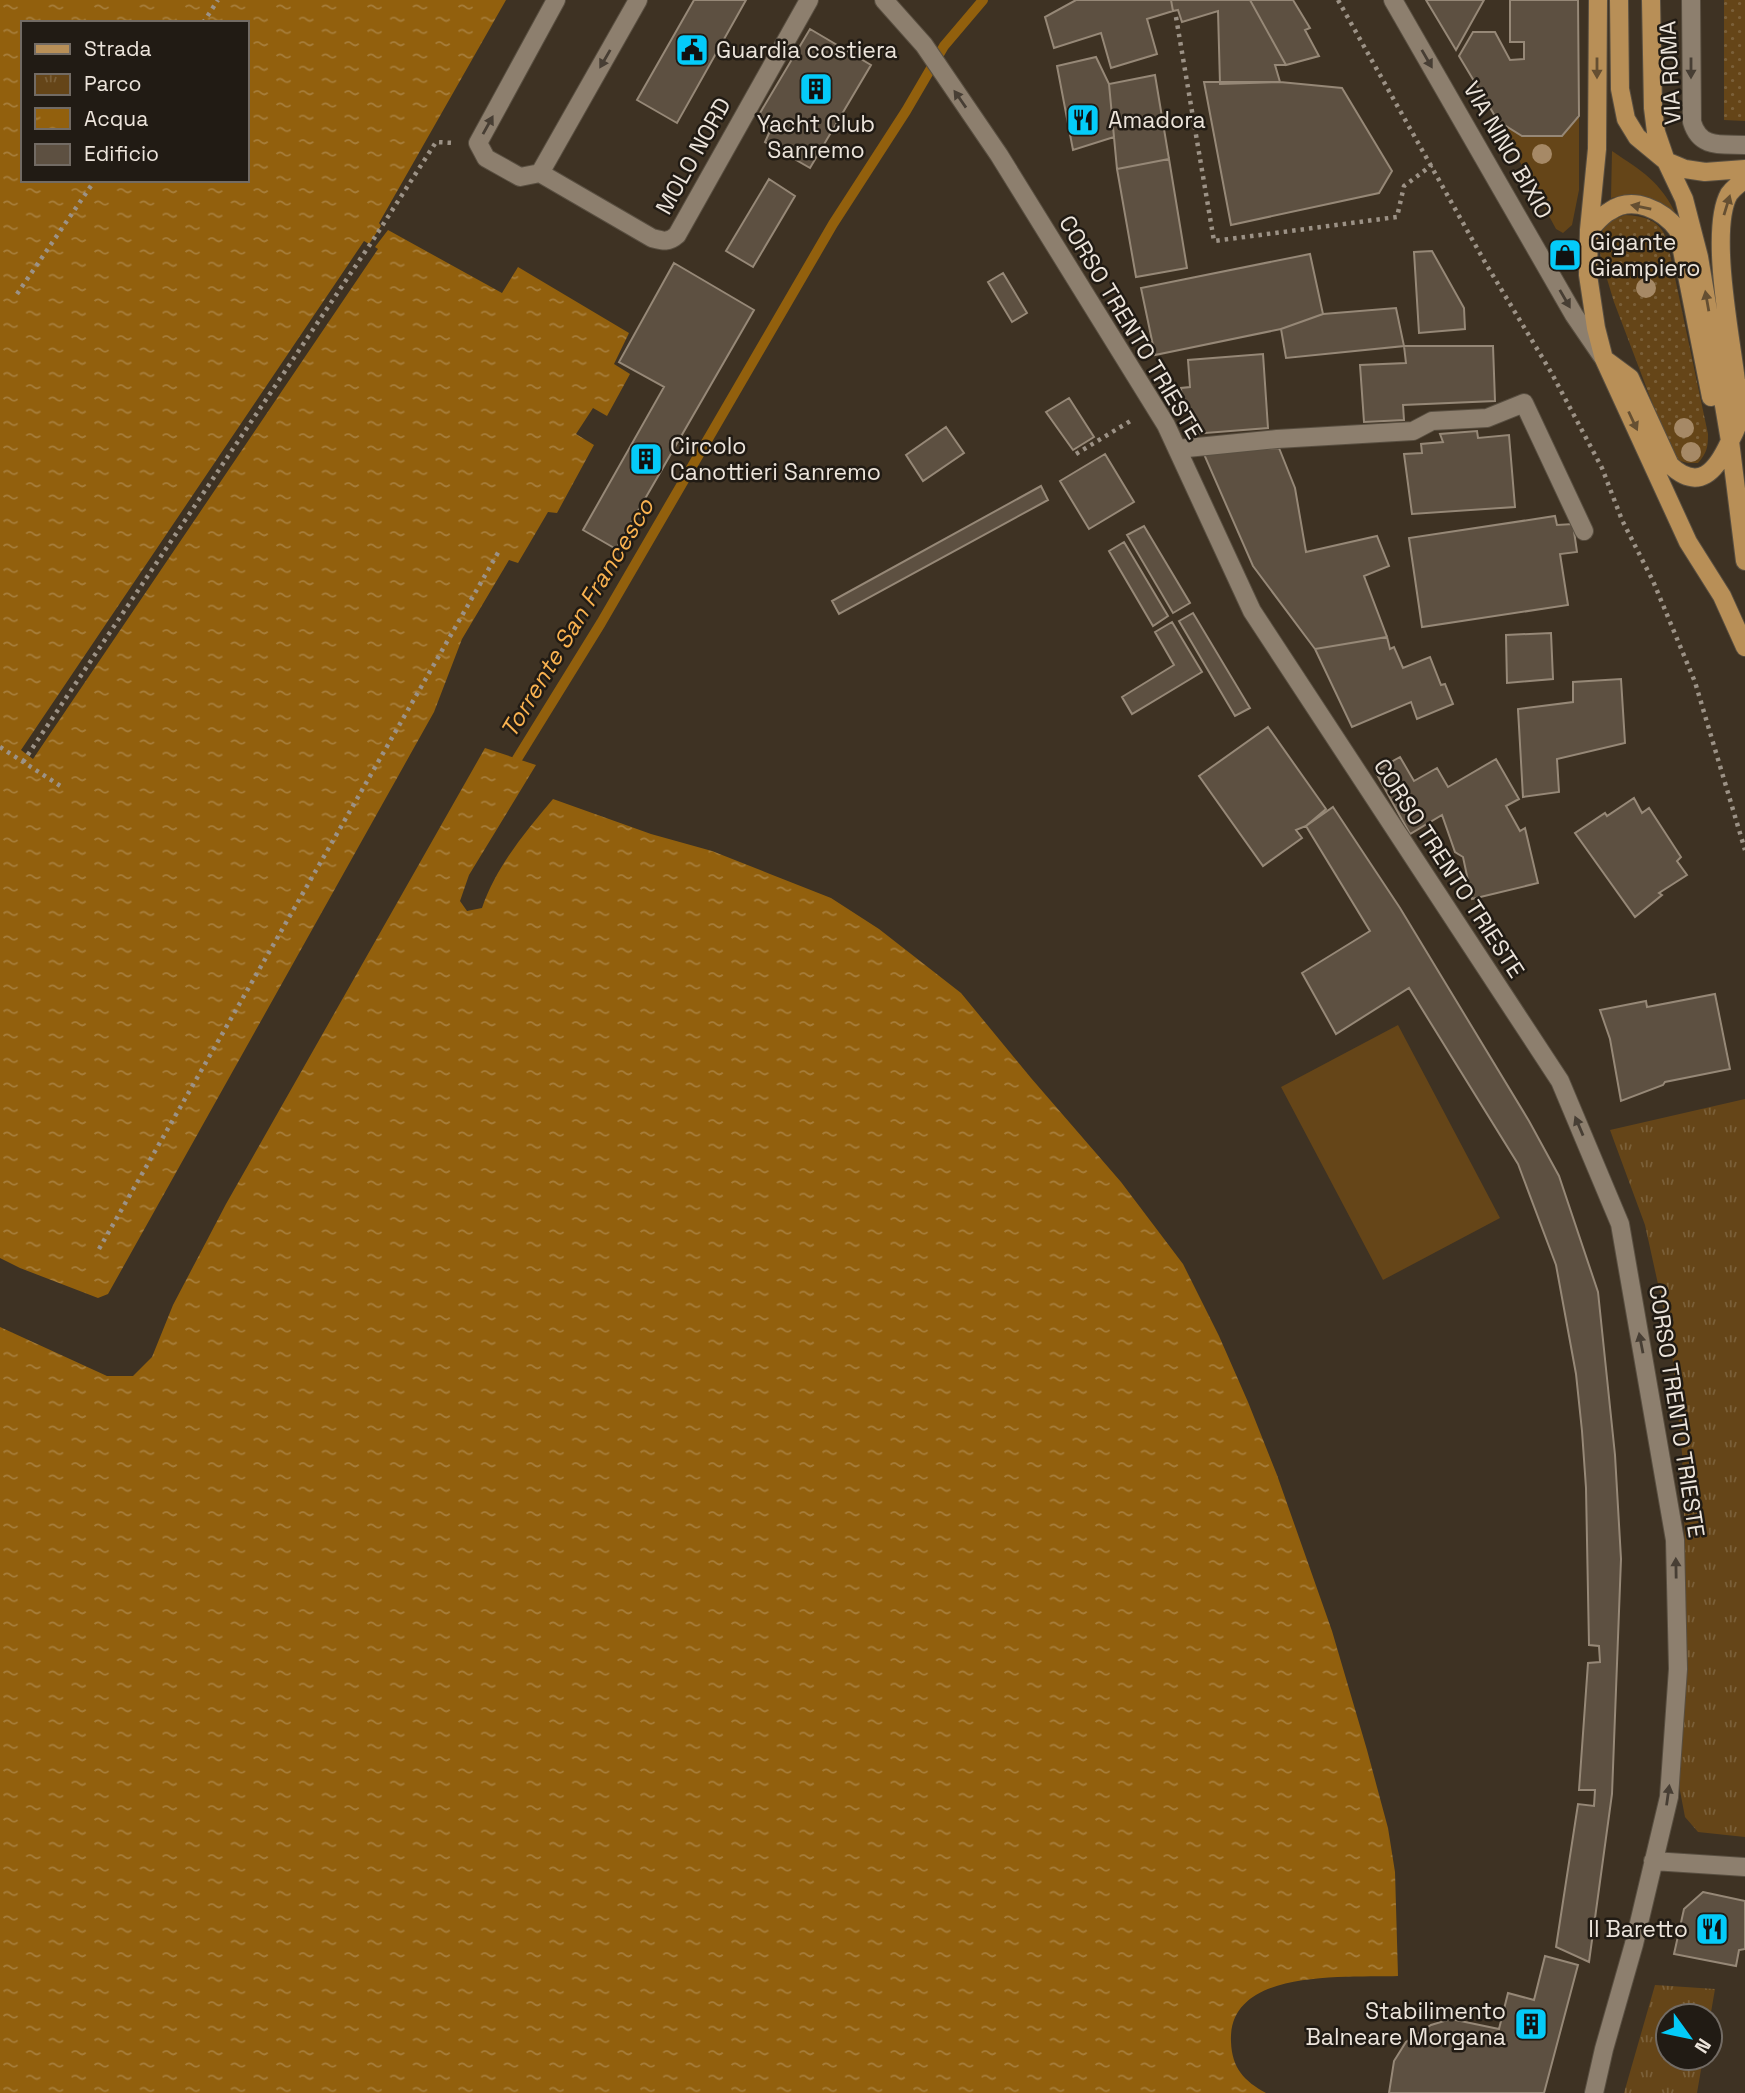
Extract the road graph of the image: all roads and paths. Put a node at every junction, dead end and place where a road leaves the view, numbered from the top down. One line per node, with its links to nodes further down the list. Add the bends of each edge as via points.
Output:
1 (218, 0): 13 (path)
2 (556, 0): 14 (street, one-way to 2)
3 (638, 0): 19 (street, one-way to 19)
4 (809, 0): 19 (street, MOLO NORD, via 672,240 652,238)
5 (1338, 0): 17 (path)
6 (1393, 0): 24 (street, VIA NINO BIXIO, one-way to 24, via 1574,315)
7 (1598, 0): 22 (main road, one-way to 22, via 1597,149)
8 (1619, 0): 16 (main road, via 1620,89 1626,119 1637,137)
9 (1651, 0): 16 (main road, VIA ROMA, via 1653,108)
10 (1691, 0): 15 (street, VIA ROMA, one-way to 15, via 1692,122 1696,134 1715,144)
11 (889, 4): 25 (street, CORSO TRENTO TRIESTE, one-way to 11, via 999,155 924,45)
12 (1176, 17): 17 (path, via 1214,242 1397,216 1404,187)
13 (203, 21)
14 (478, 144): 19 (street, MOLO NORD, via 486,158 520,177); 36 (path, via 436,142)
15 (1745, 145)
16 (1666, 161): 18 (main road, via 1705,172); 26 (main road, VIA ROMA, one-way to 16, via 1699,257 1684,199)
17 (1432, 165): 30 (path, via 1551,372 1602,468)
18 (1745, 169)
19 (540, 173)
20 (1745, 180): 26 (main road, one-way to 20, via 1740,411 1720,251 1723,213 1730,194)
21 (94, 182): 23 (path)
22 (1589, 230): 24 (main road, via 1588,275); 26 (main road, one-way to 22, via 1713,405 1678,230 1660,213 1629,204 1607,212)
23 (17, 294)
24 (1605, 359): 26 (main road, via 1630,378 1677,472 1706,476); 34 (main road, one-way to 34, via 1688,542 1722,596)
25 (1154, 407): 27 (street, CORSO TRENTO TRIESTE); 28 (path)
26 (1730, 441): 33 (main road, VIA ROMA)
27 (1177, 449): 31 (street, via 1413,431 1432,421 1487,418 1524,403); 40 (street, CORSO TRENTO TRIESTE, one-way to 27, via 1669,1797 1678,1669 1675,1540 1620,1224 1560,1081 1252,611)
28 (1076, 454)
29 (1613, 520): 30 (path)
30 (1622, 520): 38 (path, via 1695,682)
31 (1584, 531)
32 (499, 551): 39 (path)
33 (1745, 561)
34 (1745, 647)
35 (0, 747): 36 (path)
36 (23, 762): 37 (path)
37 (62, 787)
38 (1745, 850)
39 (99, 1249)
40 (1653, 1861): 41 (street); 42 (street, CORSO TRENTO TRIESTE)
41 (1745, 1867)
42 (1594, 2093)

